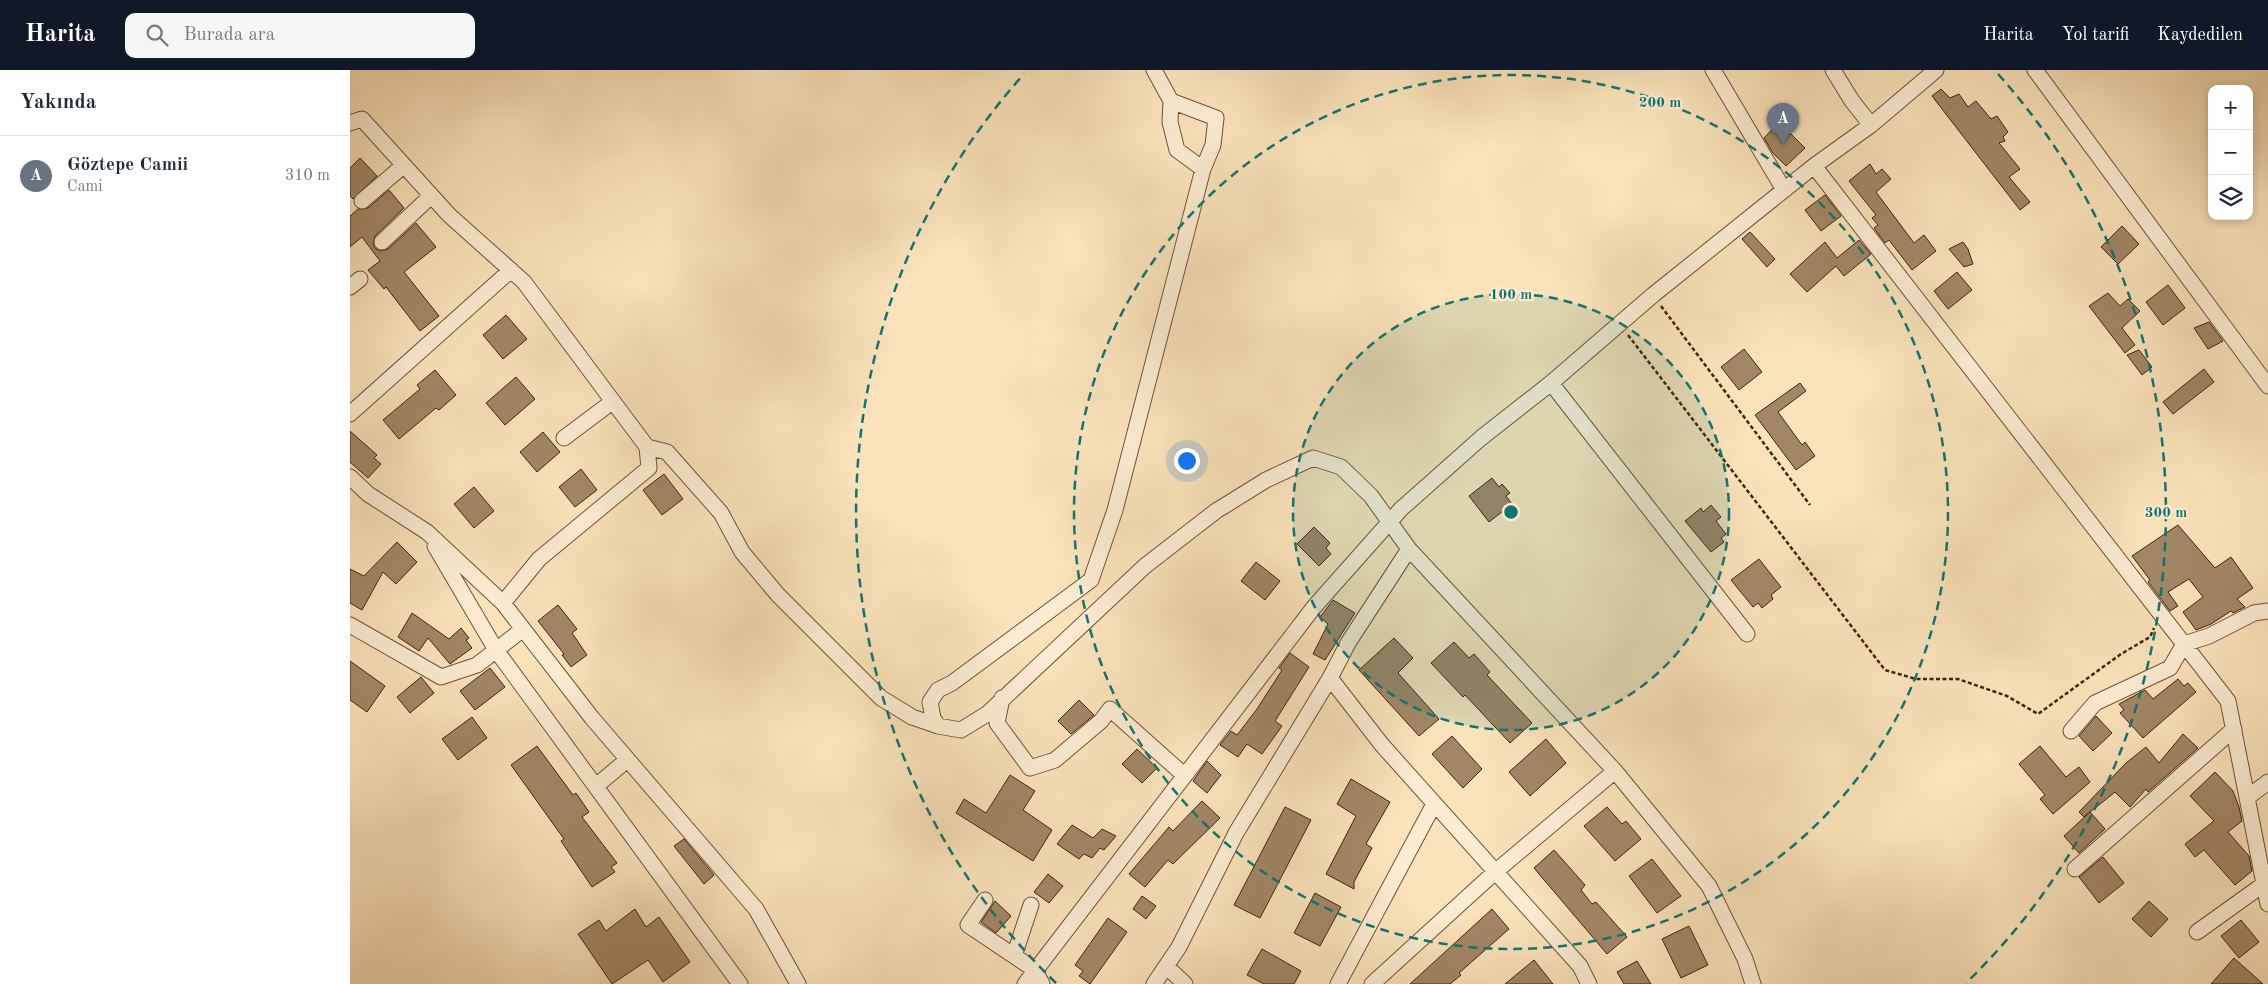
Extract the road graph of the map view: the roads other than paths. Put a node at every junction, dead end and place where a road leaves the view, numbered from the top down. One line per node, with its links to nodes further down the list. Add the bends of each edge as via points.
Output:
1 (1154, 70): 6 (street)
2 (1713, 70): 12 (street)
3 (1833, 70): 8 (street)
4 (1936, 70): 8 (street)
5 (2035, 70): 18 (street)
6 (1171, 101): 11 (street, via 1170,122 1177,150); 11 (street, via 1216,118 1213,145)
7 (350, 122): 9 (street, via 362,118)
8 (1871, 125): 10 (street)
9 (403, 166): 13 (street); 14 (street)
10 (1814, 166): 12 (street); 32 (street)
11 (1203, 169): 36 (street, via 1115,510 1091,580 938,690 930,702)
12 (1784, 190): 17 (street)
13 (431, 196): 15 (street); 16 (street)
14 (362, 201)
15 (382, 242)
16 (510, 270): 19 (street, via 524,282); 20 (street)
17 (1551, 382): 24 (street, via 1481,438); 31 (street)
18 (2268, 386)
19 (612, 402): 21 (street); 22 (street)
20 (350, 414)
21 (564, 438)
22 (647, 447): 27 (street, via 649,468 539,559); 36 (street, via 667,452 721,513 742,552 778,595 881,698 912,717)
23 (350, 477): 25 (street, via 368,494)
24 (1390, 521): 26 (street); 35 (street, via 1371,496 1340,467 1313,458 1266,480 1192,529 1145,566); 41 (street, via 1314,607)
25 (427, 532): 27 (street); 33 (street)
26 (1409, 549): 34 (street, via 1348,643); 40 (street)
27 (503, 603): 30 (street)
28 (2268, 611): 32 (street, via 2254,613 2209,636)
29 (350, 625): 33 (street, via 441,677 477,665)
30 (523, 629): 33 (street); 39 (street)
31 (1748, 634)
32 (2184, 644): 37 (street, via 2228,701); 38 (street, via 2170,668 2095,703)
33 (496, 650): 43 (street)
34 (1330, 678): 45 (street, via 1382,745); 53 (street, via 1236,834)
35 (1002, 698): 36 (street, via 987,714 961,730); 41 (street, via 997,723 1030,768 1055,760 1101,721 1110,709)
36 (938, 726)
37 (2234, 729): 44 (street); 46 (street)
38 (2071, 731)
39 (627, 760): 43 (street); 56 (street, via 756,909)
40 (1615, 771): 47 (street); 63 (street, via 1709,886 1745,959)
41 (1184, 775): 54 (street)
42 (2268, 782): 44 (street)
43 (596, 786): 55 (street)
44 (2248, 797): 48 (street)
45 (1434, 804): 47 (street); 60 (street)
46 (2075, 869)
47 (1496, 872): 61 (street); 62 (street, via 1580,966)
48 (2267, 895): 51 (street)
49 (985, 900): 52 (street, via 968,925)
50 (1031, 905): 52 (street)
51 (2198, 932)
52 (1014, 956): 54 (street)
53 (1168, 967): 58 (street); 59 (street)
54 (1038, 977): 57 (street)
55 (740, 984)
56 (798, 984)
57 (1025, 984)
58 (1154, 984)
59 (1185, 984)
60 (1338, 984)
61 (1372, 984)
62 (1589, 984)
63 (1753, 984)

